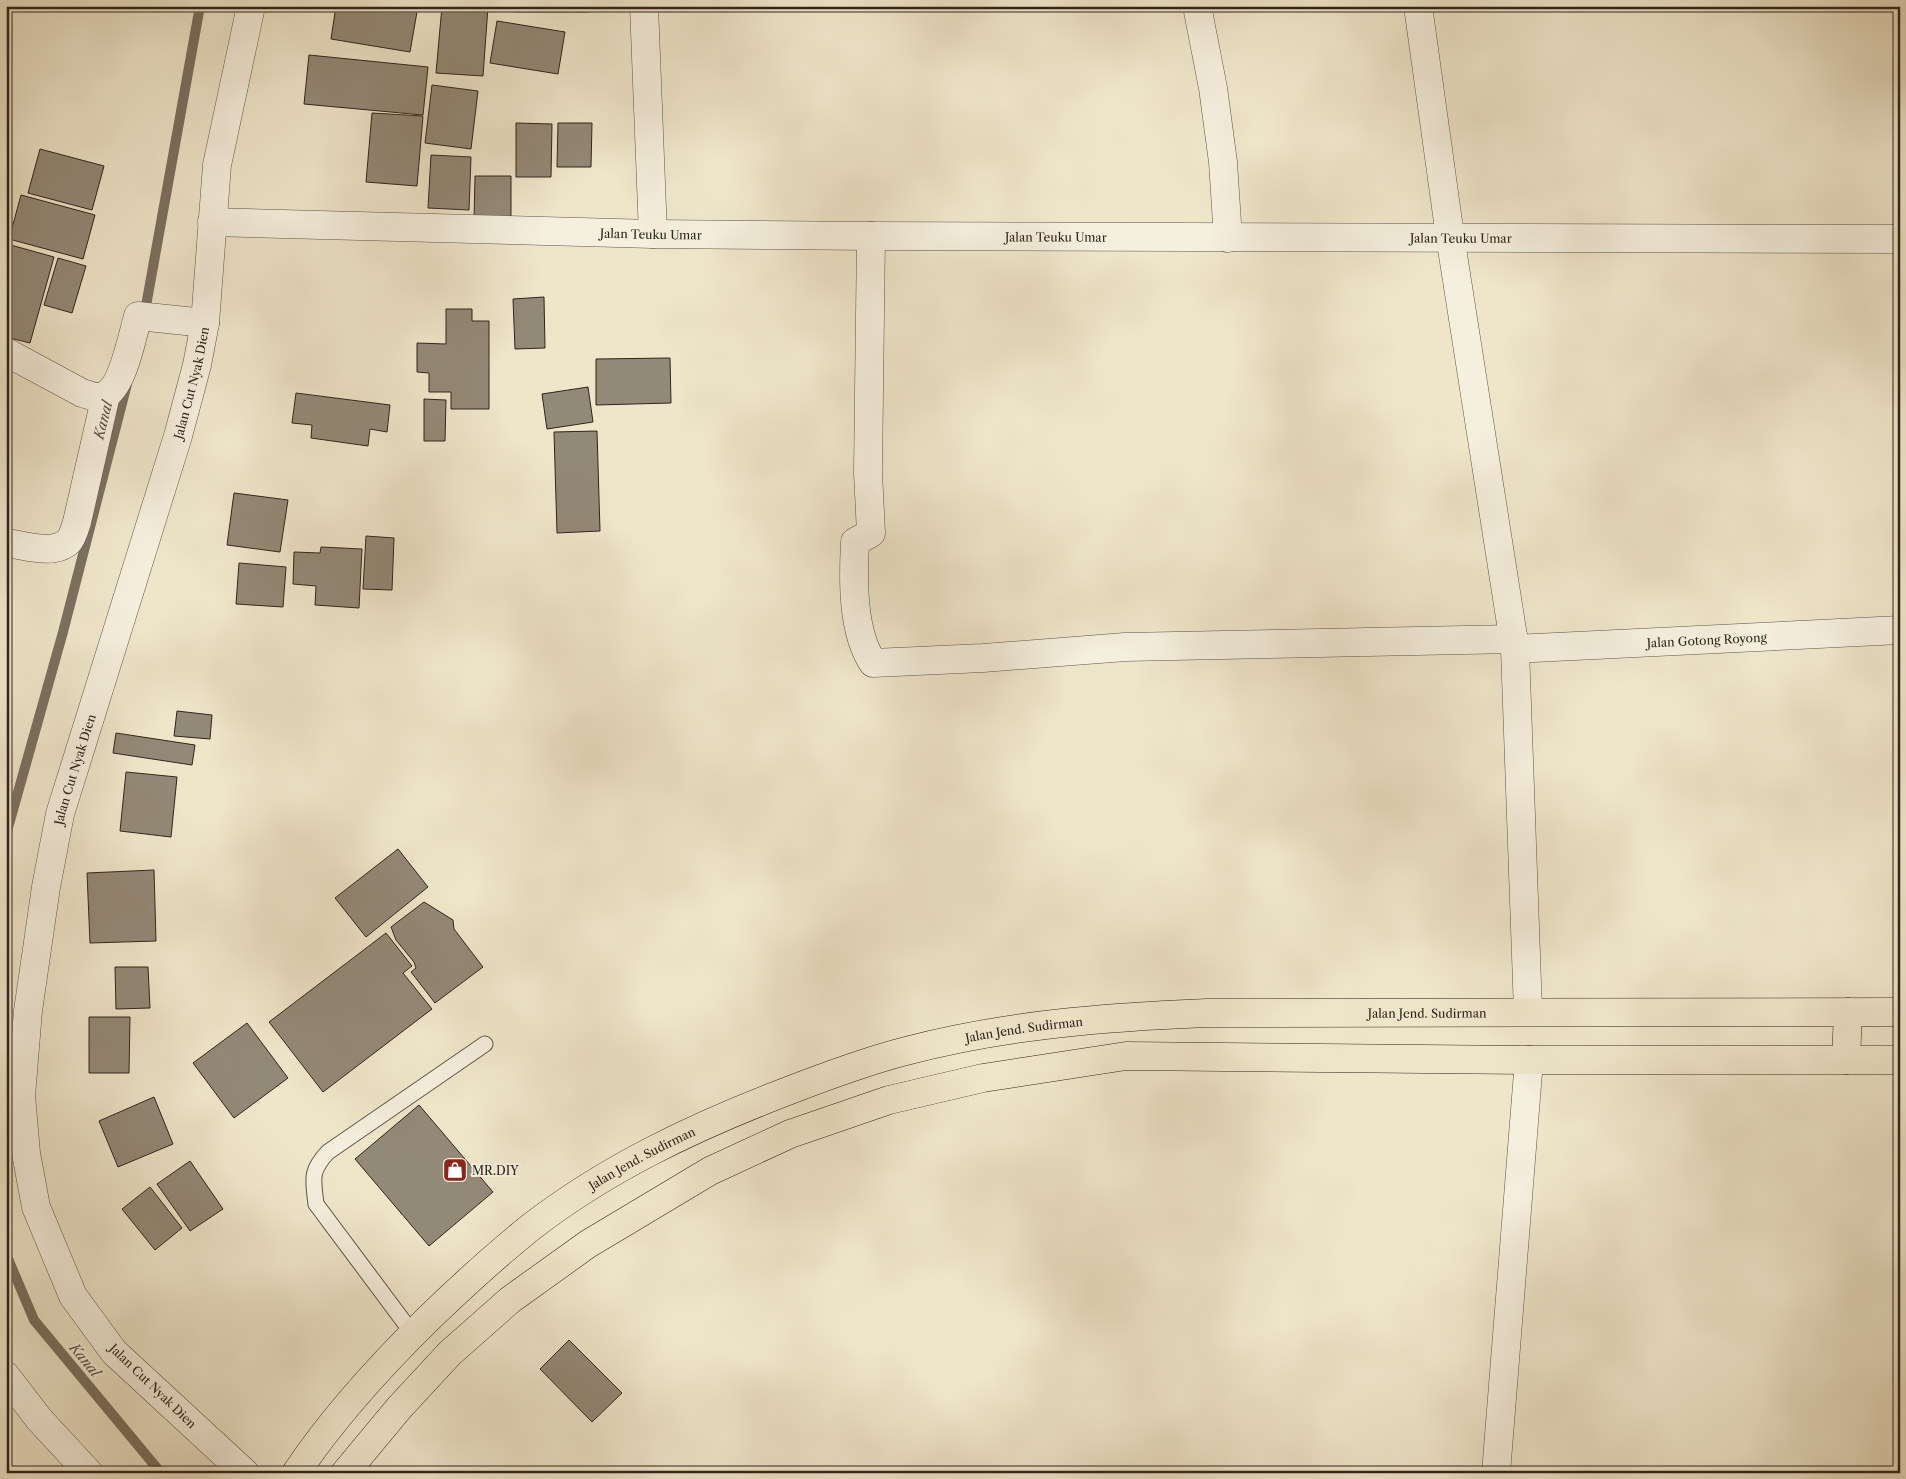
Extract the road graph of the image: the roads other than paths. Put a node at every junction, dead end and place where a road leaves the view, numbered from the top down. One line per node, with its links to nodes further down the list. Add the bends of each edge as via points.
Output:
1 (251, 6): 5 (street, Jalan Cut Nyak Dien, via 217,165)
2 (644, 6): 6 (street)
3 (1197, 6): 9 (street, via 1214,88)
4 (1418, 6): 8 (street)
5 (212, 222): 6 (street, Jalan Teuku Umar); 11 (street, Jalan Cut Nyak Dien)
6 (653, 234): 7 (street, Jalan Teuku Umar)
7 (871, 236): 9 (street, Jalan Teuku Umar); 16 (street, Jalan Gotong Royong, via 868,473 872,532 855,542 853,590 865,652 873,663 1125,647)
8 (1450, 236): 9 (street, Jalan Teuku Umar); 10 (street, Jalan Teuku Umar); 16 (street)
9 (1228, 238)
10 (1900, 238)
11 (200, 322): 13 (street, via 138,316 124,366); 27 (street, Jalan Cut Nyak Dien, via 197,365 178,436 60,814 28,1011 21,1096 26,1153 36,1207 73,1296 114,1352)
12 (6, 352): 13 (street, via 82,393 92,397)
13 (106, 395): 14 (street, via 77,522 70,539 63,546 48,549)
14 (6, 543)
15 (1900, 630): 16 (street, Jalan Gotong Royong)
16 (1514, 644): 17 (street)
17 (1528, 1011): 18 (highway, Jalan Jend. Sudirman); 24 (highway, Jalan Jend. Sudirman, via 1207,1013 1118,1017 1048,1024 906,1051 814,1080 736,1111 670,1141 608,1176 532,1226)
18 (1848, 1012): 19 (highway, Jalan Jend. Sudirman); 22 (highway)
19 (1900, 1012)
20 (485, 1044): 24 (lane, via 328,1152 316,1165 316,1204)
21 (1529, 1060): 22 (highway); 29 (highway, via 1126,1056 983,1078 889,1100 790,1134 710,1171 588,1244 510,1300 450,1353); 30 (street)
22 (1846, 1060): 23 (highway)
23 (1900, 1060)
24 (413, 1334): 28 (highway, Jalan Jend. Sudirman, via 342,1409)
25 (6, 1376): 26 (street, via 39,1419)
26 (89, 1473)
27 (245, 1473)
28 (296, 1473)
29 (345, 1473)
30 (1496, 1473)

